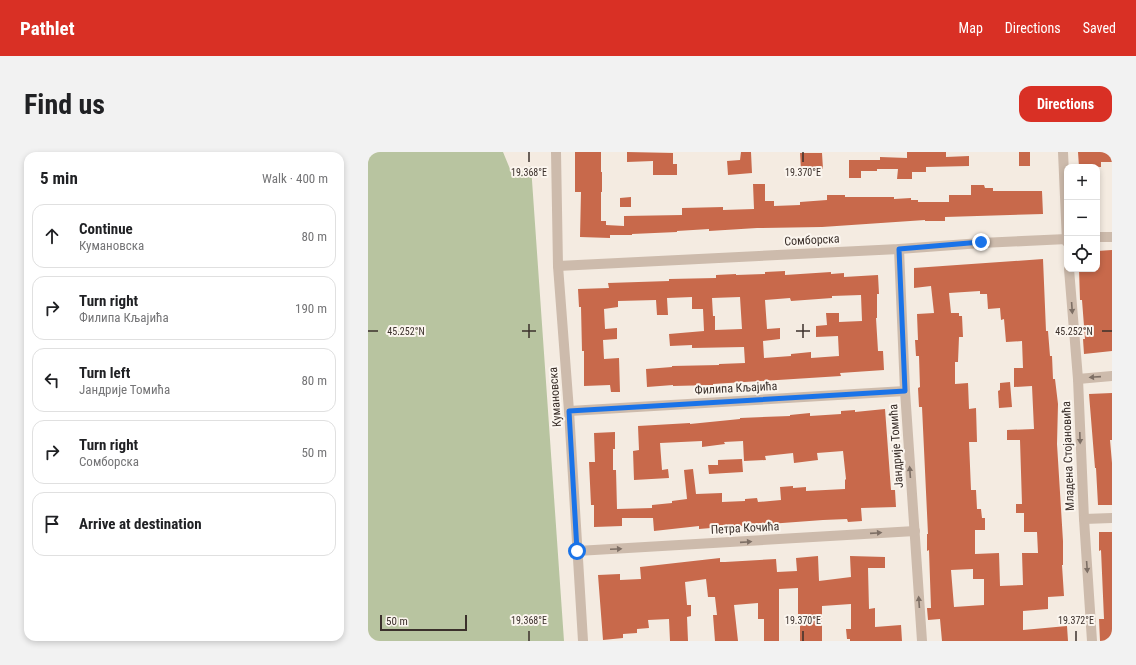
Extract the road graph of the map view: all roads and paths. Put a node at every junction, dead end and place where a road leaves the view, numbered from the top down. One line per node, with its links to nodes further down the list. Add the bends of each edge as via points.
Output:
1 (556, 152): 8 (street, Кумановска)
2 (1063, 152): 3 (street)
3 (1067, 236)
4 (1112, 236): 5 (street)
5 (1100, 238)
6 (1064, 239): 7 (street, Сомборска, via 981,242)
7 (899, 249): 8 (street, Сомборска); 12 (street, Јандрије Томића)
8 (558, 266): 13 (street, Кумановска)
9 (1069, 272): 11 (street, Младена Стојановића, one-way to 11)
10 (1112, 376): 11 (street, one-way to 11)
11 (1078, 379): 15 (street, Младена Стојановића, one-way to 15)
12 (905, 391): 13 (street, Филипа Кљајића); 16 (street, Јандрије Томића, one-way to 12)
13 (569, 411): 17 (street, Кумановска)
14 (1112, 518): 15 (street)
15 (1084, 519): 20 (street, Младена Стојановића, one-way to 20)
16 (914, 531): 17 (street, Петра Кочића, one-way to 16); 19 (street, Јандрије Томића, one-way to 16)
17 (577, 551): 18 (street, Кумановска)
18 (583, 641)
19 (922, 641)
20 (1092, 641)

